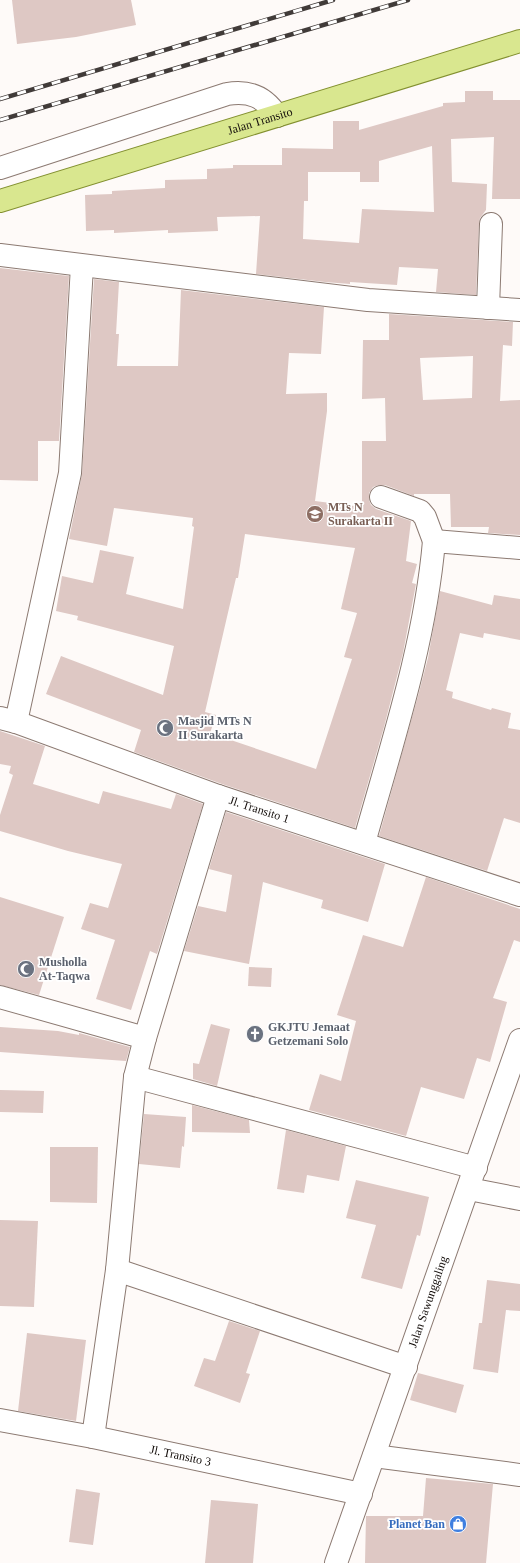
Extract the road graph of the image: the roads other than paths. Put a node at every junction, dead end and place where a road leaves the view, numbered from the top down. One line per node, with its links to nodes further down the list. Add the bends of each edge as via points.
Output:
1 (520, 41): 2 (main road, Jalan Transito)
2 (277, 116): 3 (street, via 271,106 260,98 246,94 227,94); 4 (main road, Jalan Transito)
3 (0, 168)
4 (0, 201)
5 (491, 224): 8 (street)
6 (0, 255): 7 (street)
7 (82, 266): 8 (street, via 368,300); 13 (street, via 70,473)
8 (488, 308): 9 (street)
9 (520, 310)
10 (381, 498): 11 (street, via 420,511 426,517)
11 (434, 541): 12 (street); 15 (street, via 425,614 412,671)
12 (520, 548)
13 (8, 720): 14 (street, Jl. Transito 1)
14 (218, 796): 15 (street, Jl. Transito 1); 18 (street)
15 (364, 843): 16 (street, Jl. Transito 1)
16 (520, 895)
17 (0, 996): 18 (street)
18 (144, 1038): 20 (street)
19 (520, 1040): 21 (street, Jalan Sawunggaling)
20 (135, 1077): 21 (street); 24 (street)
21 (476, 1168): 22 (street, Jalan Sawunggaling)
22 (469, 1189): 23 (street); 25 (street, Jalan Sawunggaling)
23 (520, 1199)
24 (117, 1270): 25 (street); 27 (street)
25 (406, 1367): 28 (street, Jalan Sawunggaling)
26 (0, 1420): 27 (street, Jl. Transito 3)
27 (92, 1438): 30 (street, Jl. Transito 3)
28 (374, 1456): 29 (street); 30 (street, Jalan Sawunggaling)
29 (520, 1475)
30 (361, 1494): 31 (street, Jalan Sawunggaling)
31 (336, 1563)

